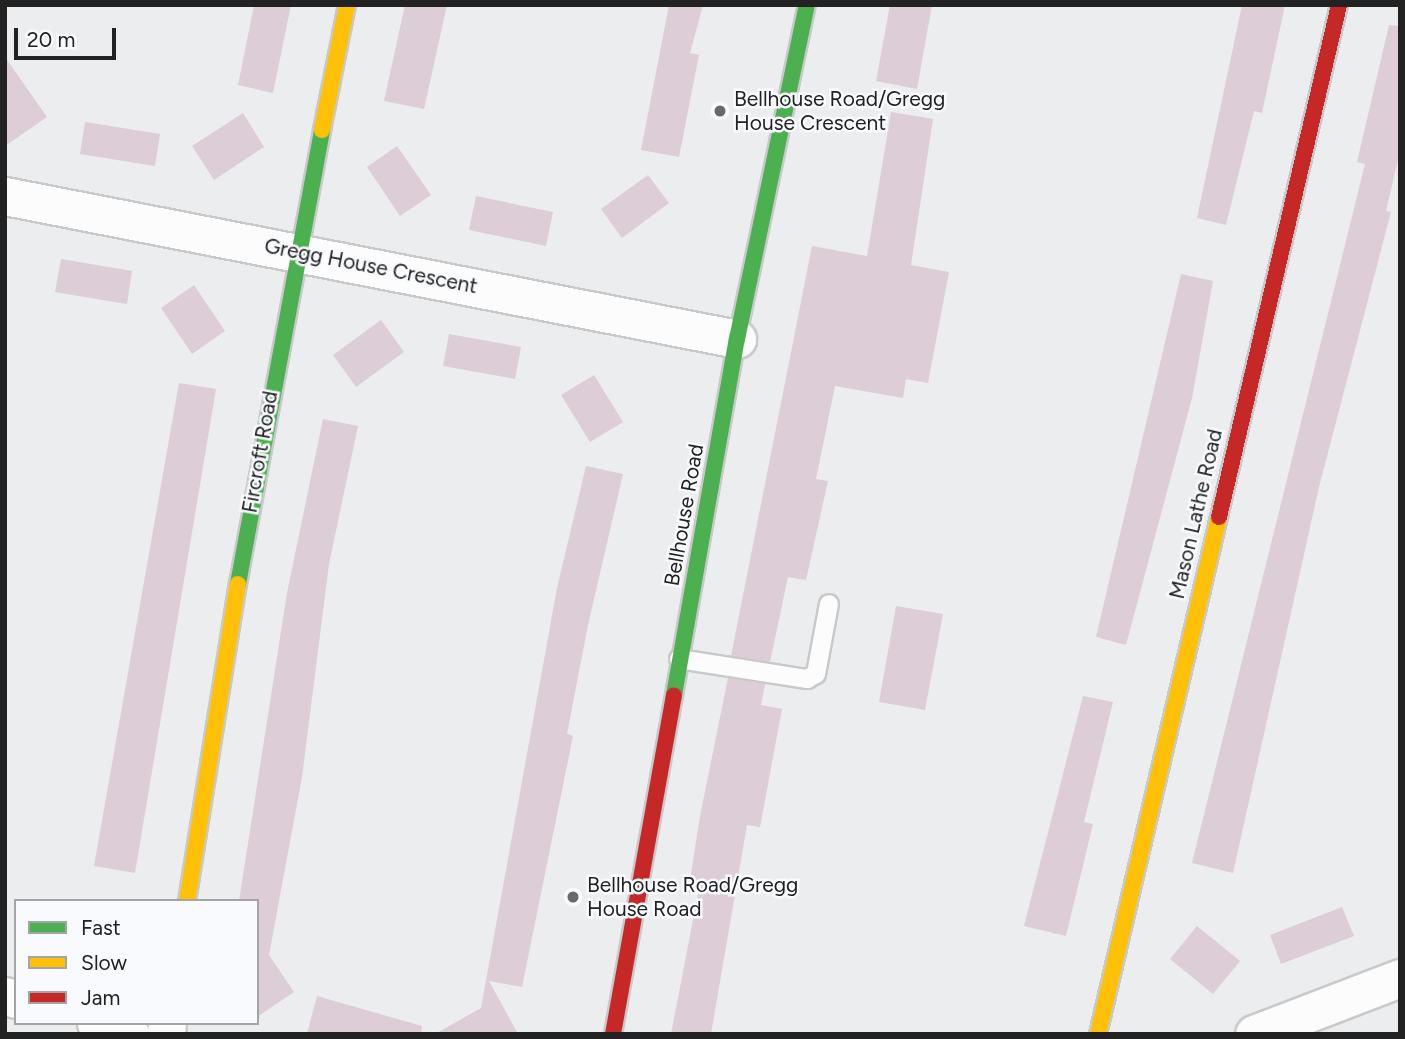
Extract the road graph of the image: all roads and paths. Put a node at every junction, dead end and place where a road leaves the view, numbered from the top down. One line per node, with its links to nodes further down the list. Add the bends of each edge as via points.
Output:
1 (347, 5): 5 (street, Fircroft Road)
2 (807, 5): 6 (street, Bellhouse Road)
3 (1339, 5): 14 (street, Mason Lathe Road)
4 (5, 196): 5 (street, Gregg House Crescent)
5 (296, 250): 6 (street, Gregg House Crescent); 9 (street, Fircroft Road)
6 (737, 339): 8 (street, Bellhouse Road)
7 (829, 604): 8 (lane, via 816,674 807,679)
8 (679, 659): 13 (street, Bellhouse Road)
9 (187, 899)
10 (1400, 978): 15 (street)
11 (102, 1025): 12 (street)
12 (130, 1034)
13 (613, 1034)
14 (1098, 1034)
15 (1254, 1034)

